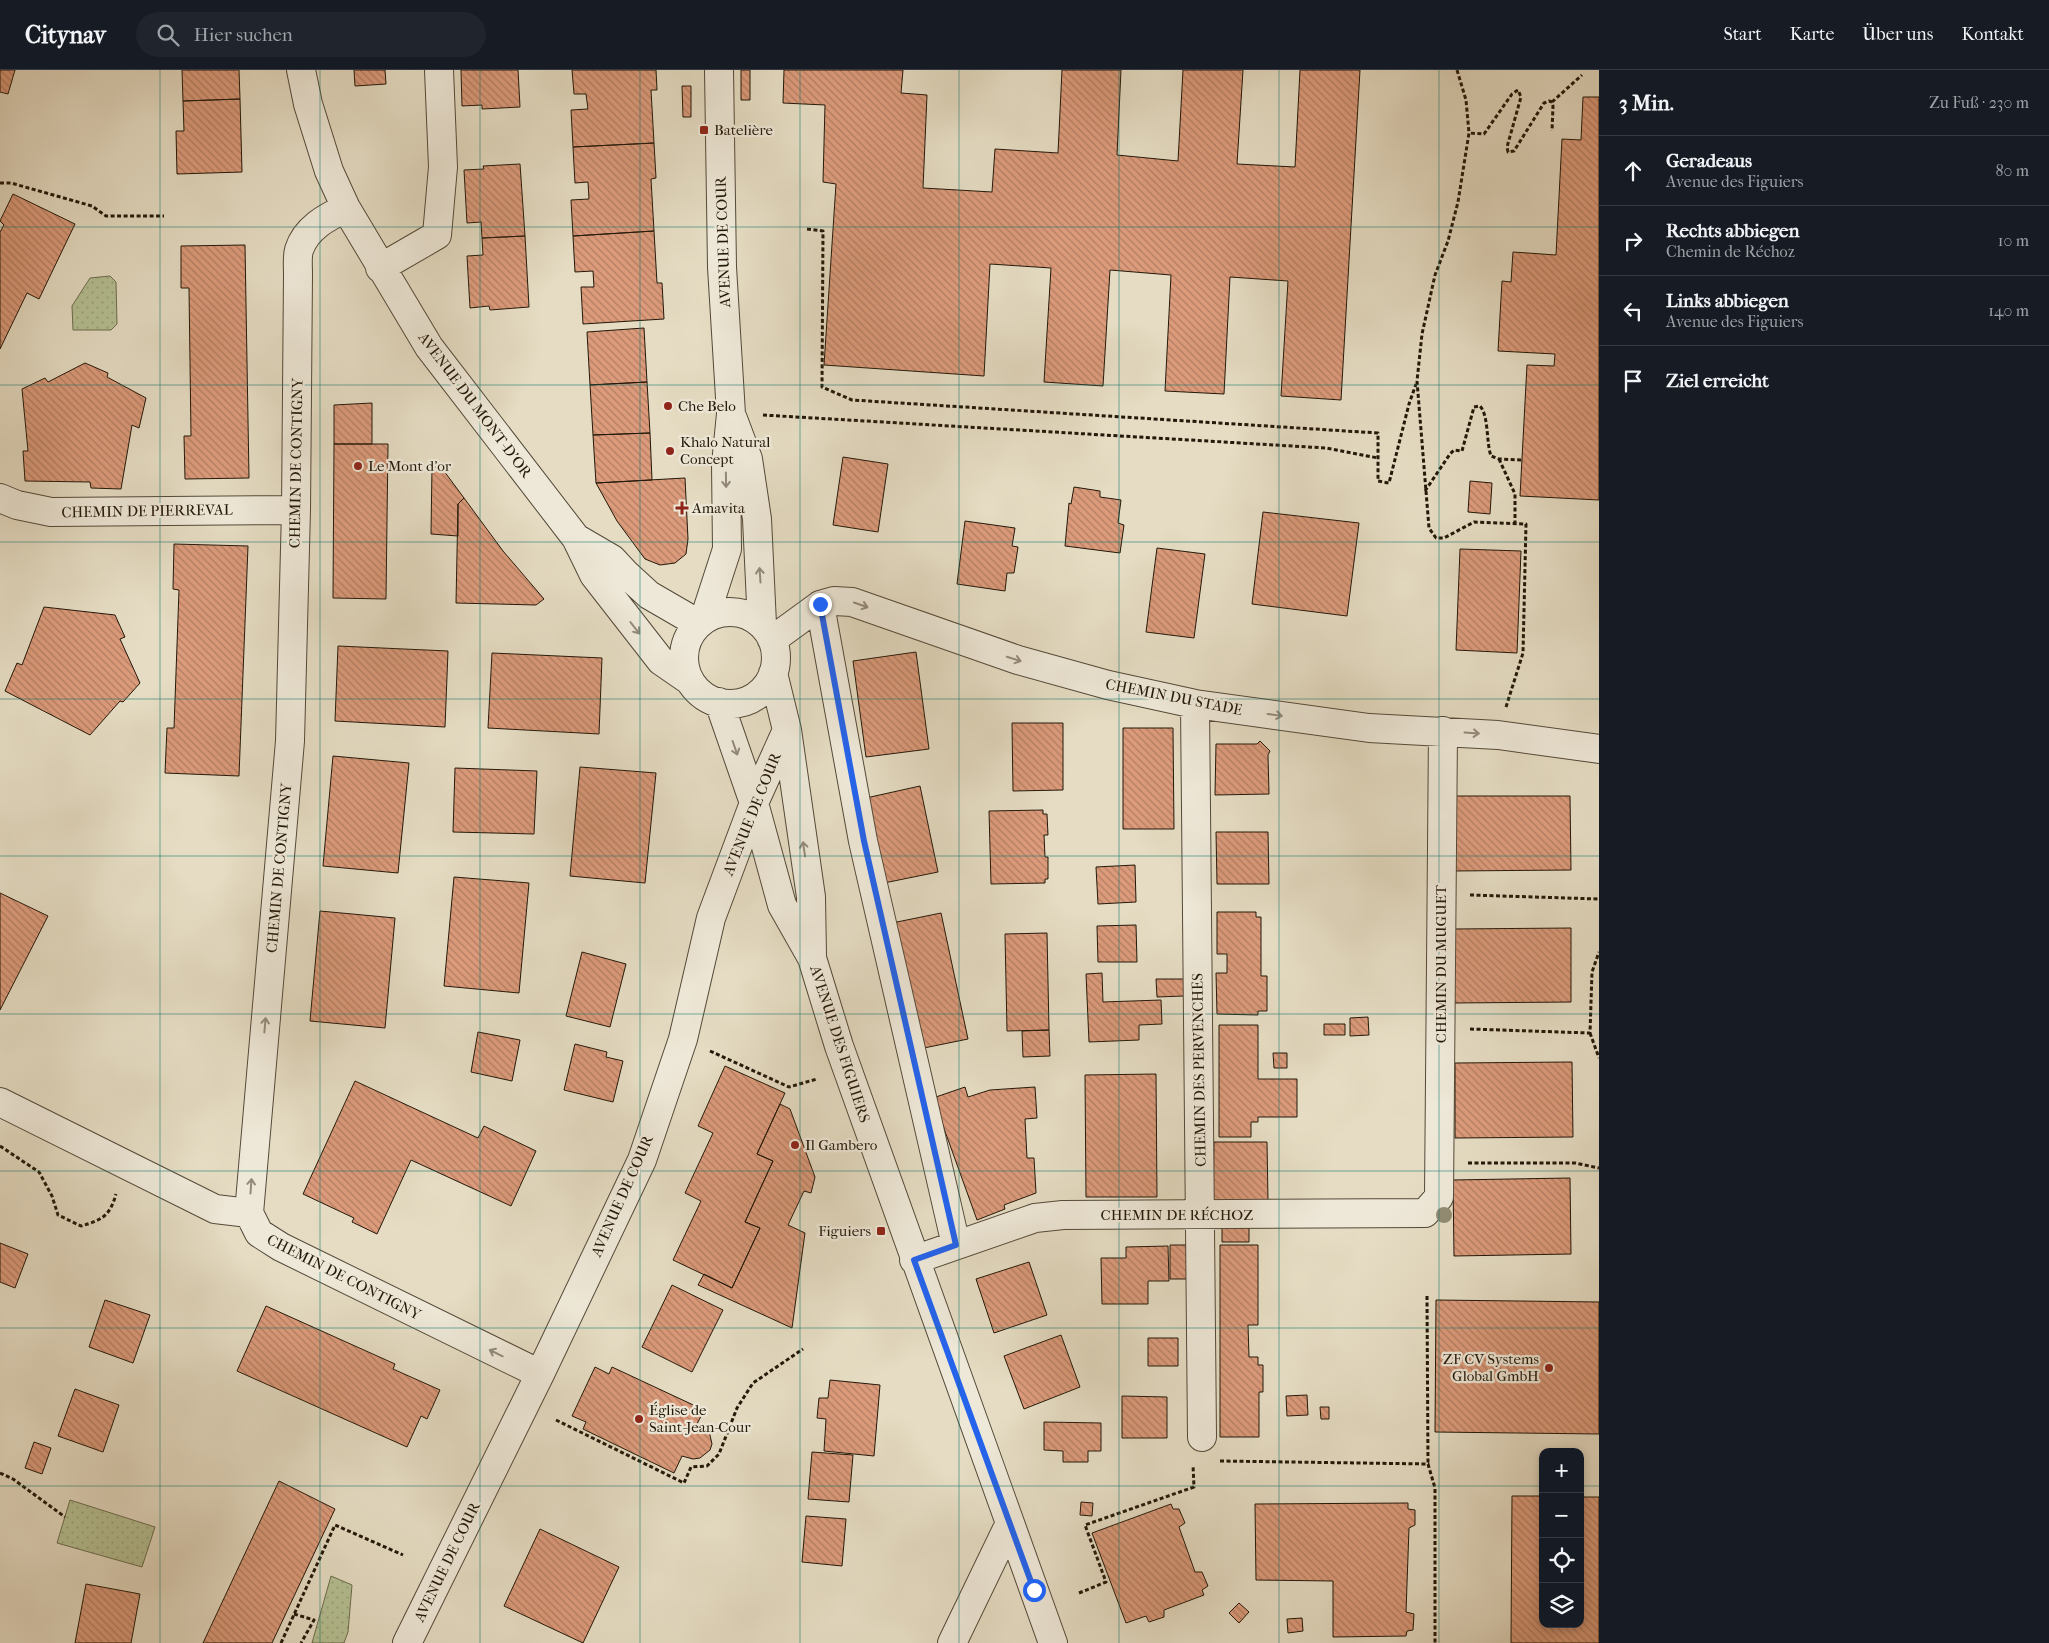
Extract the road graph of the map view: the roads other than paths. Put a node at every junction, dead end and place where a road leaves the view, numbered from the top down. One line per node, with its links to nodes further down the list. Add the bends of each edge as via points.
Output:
1 (301, 70): 4 (street, AVENUE DU MONT-D'OR, via 329,171)
2 (439, 70): 5 (street, via 443,167 437,235)
3 (719, 70): 6 (street, AVENUE DE COUR, via 722,267)
4 (346, 208): 5 (street, AVENUE DU MONT-D'OR); 8 (street, CHEMIN DE CONTIGNY, via 313,227 300,249)
5 (380, 268): 9 (street, AVENUE DU MONT-D'OR, via 429,347)
6 (731, 414): 11 (street, AVENUE DE COUR, one-way to 11, via 726,464 727,549); 12 (street, AVENUE DE COUR, one-way to 6, via 748,459)
7 (0, 498): 8 (street, CHEMIN DE PIERREVAL, via 51,512)
8 (296, 510): 24 (street, CHEMIN DE CONTIGNY, one-way to 8, via 290,741)
9 (576, 538): 11 (street, AVENUE DU MONT-D'OR, via 612,559 649,595); 14 (street, AVENUE DU MONT-D'OR, one-way to 14, via 594,575 661,661)
10 (820, 604): 12 (street); 16 (street, CHEMIN DU STADE, one-way to 16, via 852,602 1018,660 1108,685); 26 (street, via 864,841)
11 (701, 622): 12 (street, via 718,613 734,612 749,615); 14 (street, via 690,636 685,651)
12 (767, 632): 13 (street, via 776,662)
13 (773, 673): 15 (street, via 767,685 751,698 733,704); 17 (street, AVENUE DES FIGUIERS)
14 (690, 681): 15 (street, via 705,696)
15 (719, 702): 20 (street, AVENUE DES FIGUIERS, one-way to 20)
16 (1195, 704): 18 (street, CHEMIN DU STADE, one-way to 18, via 1368,728); 25 (street, CHEMIN DES PERVENCHES)
17 (787, 730): 20 (street, AVENUE DE COUR); 21 (street, AVENUE DES FIGUIERS, one-way to 17, via 811,897)
18 (1443, 731): 19 (street, CHEMIN DU STADE, one-way to 19); 23 (street, CHEMIN DU MUGUET)
19 (1599, 749)
20 (754, 803): 21 (street, AVENUE DES FIGUIERS, via 782,905); 28 (street, AVENUE DE COUR, via 711,918 683,1039 642,1160)
21 (812, 958): 27 (street, AVENUE DES FIGUIERS, via 839,1046)
22 (0, 1102): 24 (street, via 215,1209)
23 (1439, 1197): 25 (street, CHEMIN DE RÉCHOZ, via 1425,1213)
24 (249, 1213): 28 (street, CHEMIN DE CONTIGNY, one-way to 24, via 281,1247 258,1233)
25 (1200, 1215): 26 (street, CHEMIN DE RÉCHOZ, via 1035,1218); 29 (street, CHEMIN DES PERVENCHES)
26 (956, 1245): 27 (street, CHEMIN DE RÉCHOZ)
27 (914, 1260): 30 (street, AVENUE DES FIGUIERS)
28 (540, 1374): 31 (street, AVENUE DE COUR)
29 (1203, 1453)
30 (1009, 1525): 32 (street); 33 (street, AVENUE DES FIGUIERS)
31 (407, 1643)
32 (952, 1643)
33 (1053, 1643)

